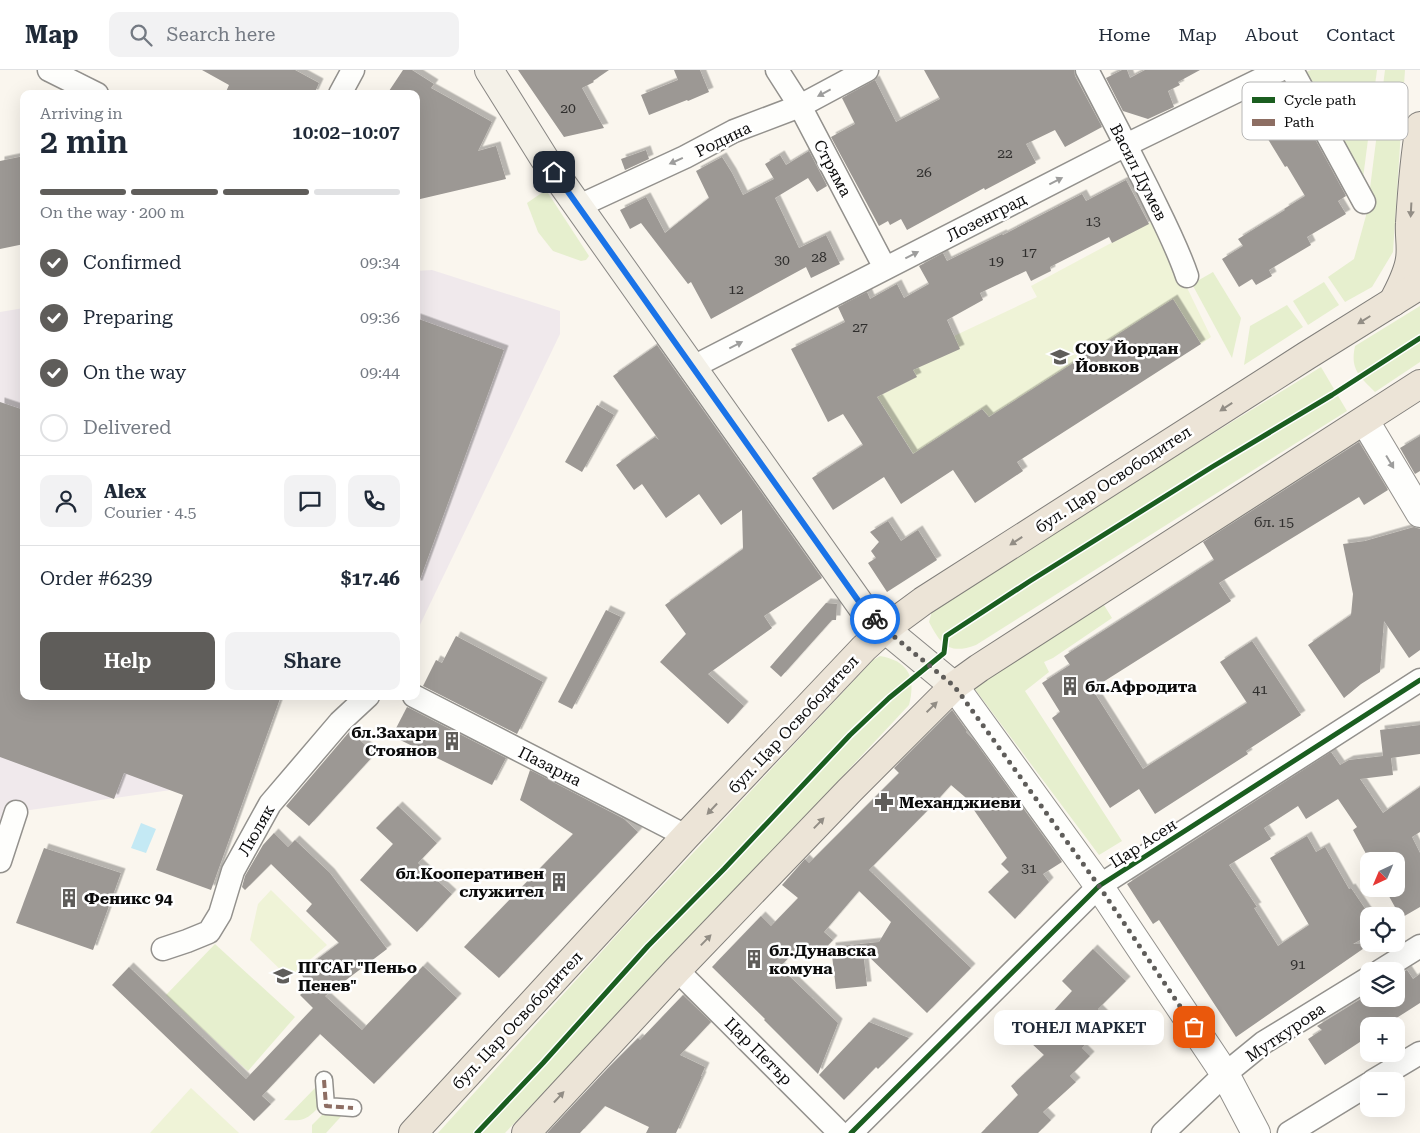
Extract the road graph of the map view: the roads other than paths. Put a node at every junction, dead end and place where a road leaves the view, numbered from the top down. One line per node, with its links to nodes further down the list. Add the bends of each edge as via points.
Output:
1 (49, 70): 12 (street)
2 (353, 70): 13 (street)
3 (489, 70): 19 (main road, via 544,158)
4 (777, 70): 14 (street, Стряма)
5 (867, 70): 14 (street, Родина, one-way to 14)
6 (1087, 70): 17 (street, Васил Думев)
7 (1280, 70): 9 (street, Лозенград)
8 (1292, 70): 10 (street)
9 (1255, 82)
10 (1299, 82)
11 (1242, 89): 17 (street, Лозенград)
12 (88, 90)
13 (342, 90)
14 (800, 106): 19 (street, Родина, one-way to 19, via 734,131); 20 (street, Стряма)
15 (1420, 126): 23 (main road, one-way to 23, via 1414,164 1410,256)
16 (1330, 140): 18 (street)
17 (1126, 145): 20 (street, Лозенград, one-way to 17); 21 (street, Васил Думев)
18 (1364, 202)
19 (579, 206): 24 (main road)
20 (885, 268): 24 (street, Лозенград, one-way to 20)
21 (1188, 276)
22 (1420, 285): 23 (main road, бул. Цар Освободител)
23 (1393, 302): 28 (main road, бул. Цар Освободител, one-way to 28, via 931,595)
24 (692, 367): 28 (main road, via 862,606)
25 (1420, 384): 26 (main road)
26 (1365, 421): 27 (street, one-way to 27); 30 (main road)
27 (1420, 513)
28 (885, 629): 30 (main road); 34 (main road, бул. Цар Освободител, one-way to 34)
29 (1420, 680): 36 (street, Цар Асен)
30 (954, 686): 36 (street); 40 (main road, one-way to 30)
31 (420, 699): 34 (street, Пазарна)
32 (362, 701): 38 (street, Люляк, via 270,804 233,870 220,914 209,932)
33 (16, 812): 35 (street)
34 (686, 836): 48 (main road, бул. Цар Освободител)
35 (0, 861)
36 (1099, 886): 44 (street); 51 (street, Цар Асен)
37 (1420, 946): 39 (street)
38 (162, 949)
39 (1394, 962)
40 (677, 970): 49 (main road, one-way to 40); 50 (street, Цар Петър)
41 (1360, 984): 44 (street, Муткурова, via 1263,1043)
42 (1420, 1053): 43 (street)
43 (1389, 1072)
44 (1226, 1074): 52 (street, Муткурова); 53 (street)
45 (324, 1080): 47 (street, via 326,1106)
46 (1360, 1090): 54 (street)
47 (353, 1108)
48 (413, 1133)
49 (526, 1133)
50 (840, 1133)
51 (851, 1133)
52 (1162, 1133)
53 (1256, 1133)
54 (1289, 1133)

